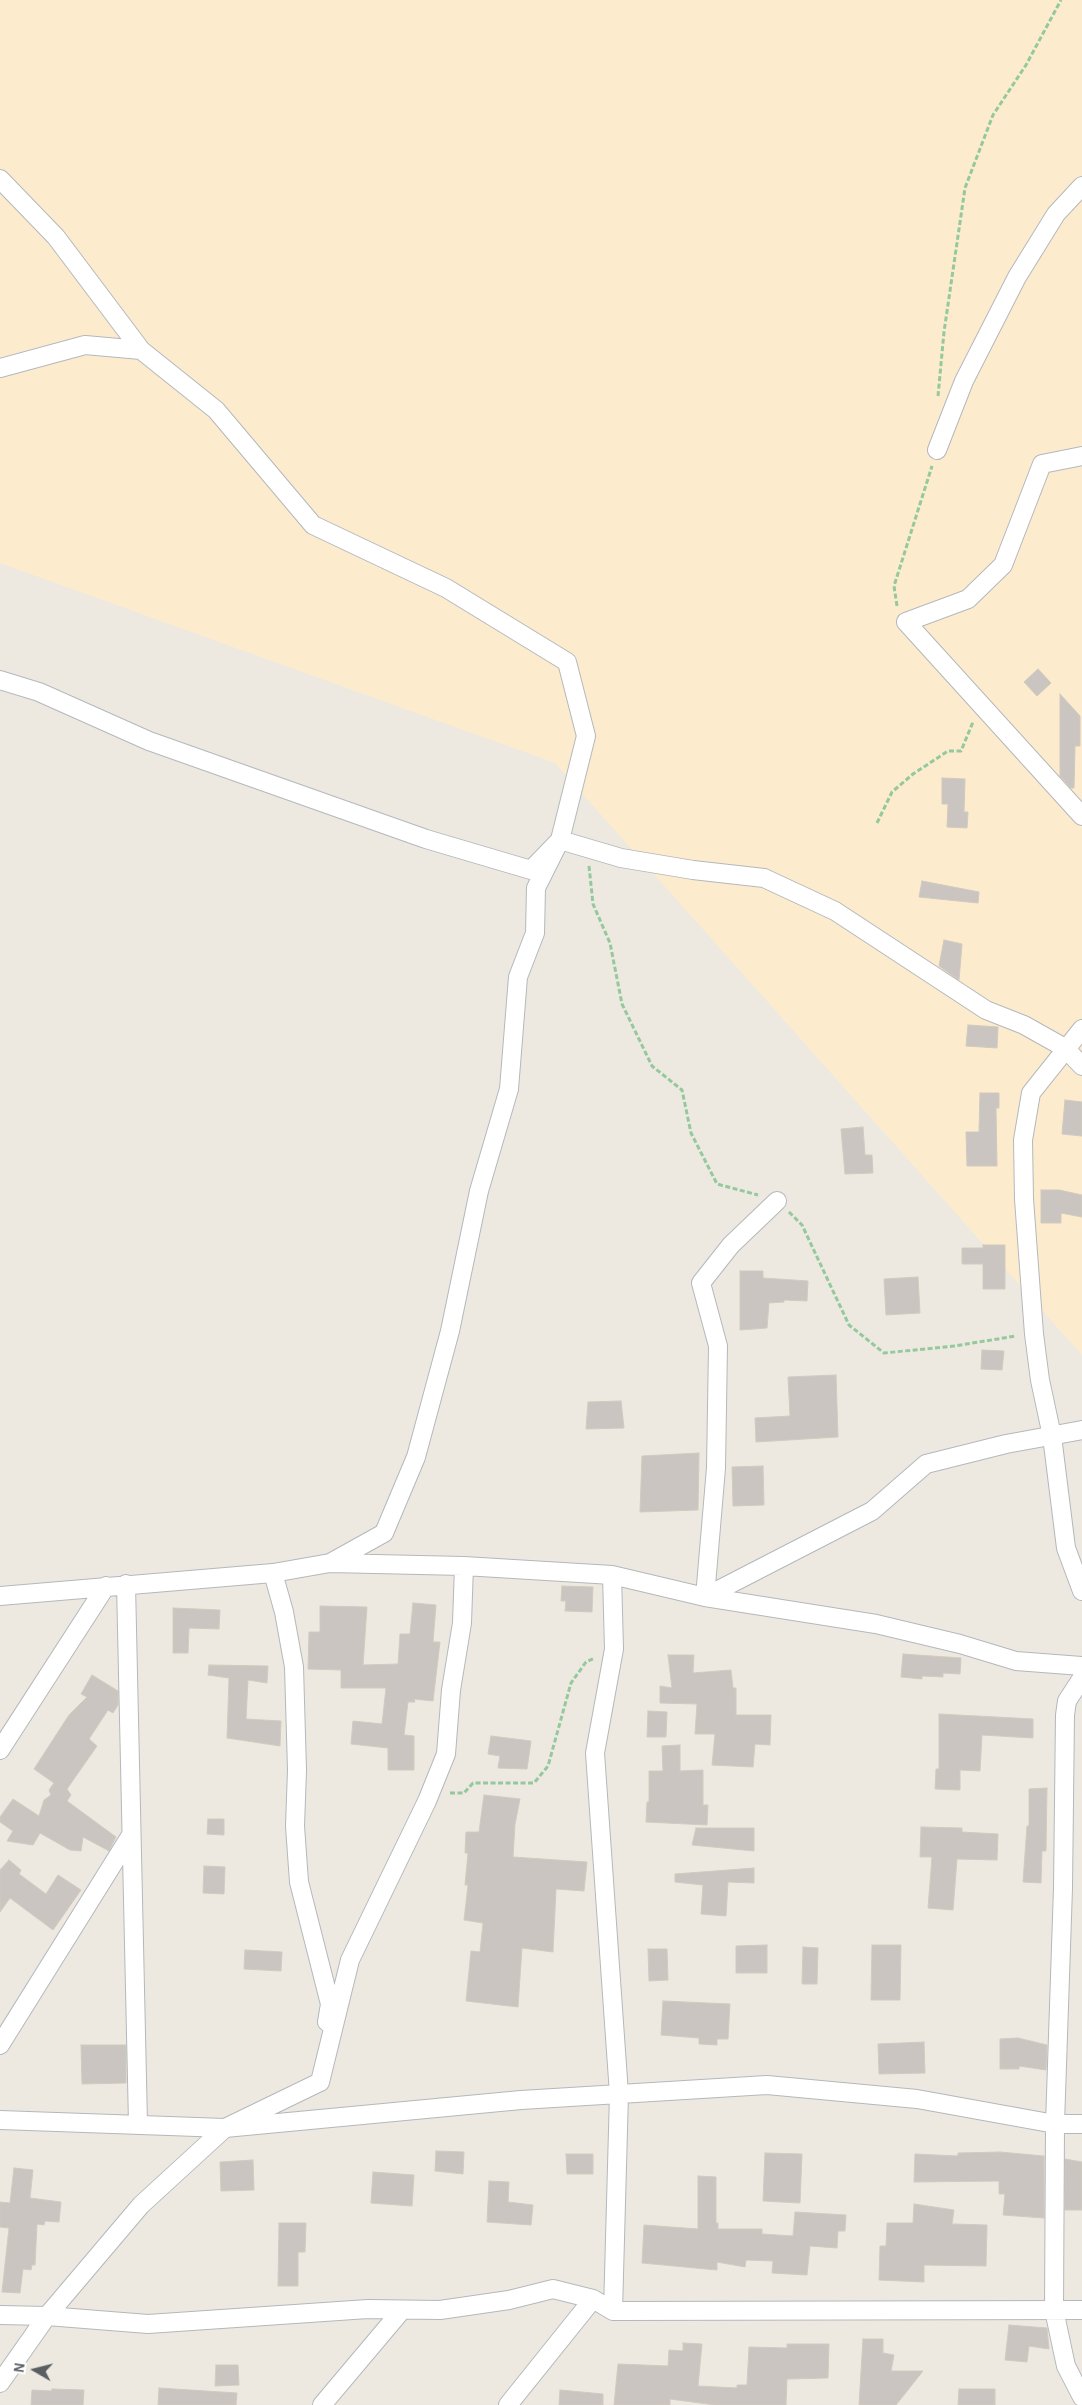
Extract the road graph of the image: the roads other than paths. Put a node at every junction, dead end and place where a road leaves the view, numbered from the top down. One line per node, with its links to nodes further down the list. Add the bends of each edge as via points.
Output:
1 (0, 179): 3 (street, via 56,238)
2 (1082, 186): 5 (street, via 1056,214 1017,278 964,380)
3 (141, 350): 4 (street, via 85,345); 9 (street, via 216,410 313,525 446,588 567,662 586,736)
4 (0, 368)
5 (937, 450)
6 (1082, 456): 8 (street, via 1042,464 1003,565 968,599 906,622)
7 (0, 680): 9 (street, via 39,692 150,741 426,839 532,870)
8 (1082, 816)
9 (560, 840): 11 (street, via 620,858 764,878 835,911 986,1010 1024,1025); 16 (street, via 536,888 535,933 518,977 509,1089 479,1191 450,1331 416,1457 384,1533)
10 (1082, 1029): 11 (street)
11 (1065, 1048): 12 (street); 15 (street, via 1031,1093 1023,1140 1034,1334)
12 (1082, 1066)
13 (777, 1201): 24 (street, via 731,1245 701,1283 718,1346 716,1468)
14 (1082, 1430): 15 (street)
15 (1052, 1436): 22 (street, via 1066,1548); 24 (street, via 926,1464 872,1512)
16 (330, 1563): 17 (street); 18 (street)
17 (464, 1566): 19 (street); 30 (street, via 462,1623 451,1690 446,1754 427,1801 350,1960)
18 (273, 1573): 20 (street); 30 (street, via 294,1667 295,1826 299,1882 330,2004)
19 (612, 1575): 24 (street); 31 (street, via 614,1650 594,1752)
20 (126, 1584): 21 (street); 28 (street)
21 (106, 1586): 23 (street); 27 (street)
22 (1082, 1590)
23 (0, 1596)
24 (705, 1597): 25 (street, via 876,1624 1016,1661)
25 (1082, 1666)
26 (1082, 1678): 34 (street, via 1067,1701 1065,1715)
27 (0, 1750)
28 (131, 1836): 29 (street); 33 (street)
29 (0, 2045)
30 (320, 2082): 36 (street)
31 (620, 2094): 34 (street, via 767,2085 917,2099); 36 (street, via 520,2100); 41 (street)
32 (0, 2120): 33 (street)
33 (138, 2124): 36 (street)
34 (1055, 2124): 35 (street); 39 (street)
35 (1082, 2124)
36 (225, 2128): 43 (street, via 141,2205)
37 (593, 2299): 38 (street, via 553,2289 509,2300 440,2310); 41 (street); 47 (street)
38 (402, 2310): 43 (street, via 148,2324); 46 (street)
39 (1054, 2310): 40 (street); 41 (street); 45 (street, via 1066,2366)
40 (1082, 2310)
41 (612, 2311)
42 (0, 2315): 43 (street)
43 (48, 2316): 44 (street)
44 (0, 2383)
45 (1082, 2397)
46 (322, 2405)
47 (508, 2405)

